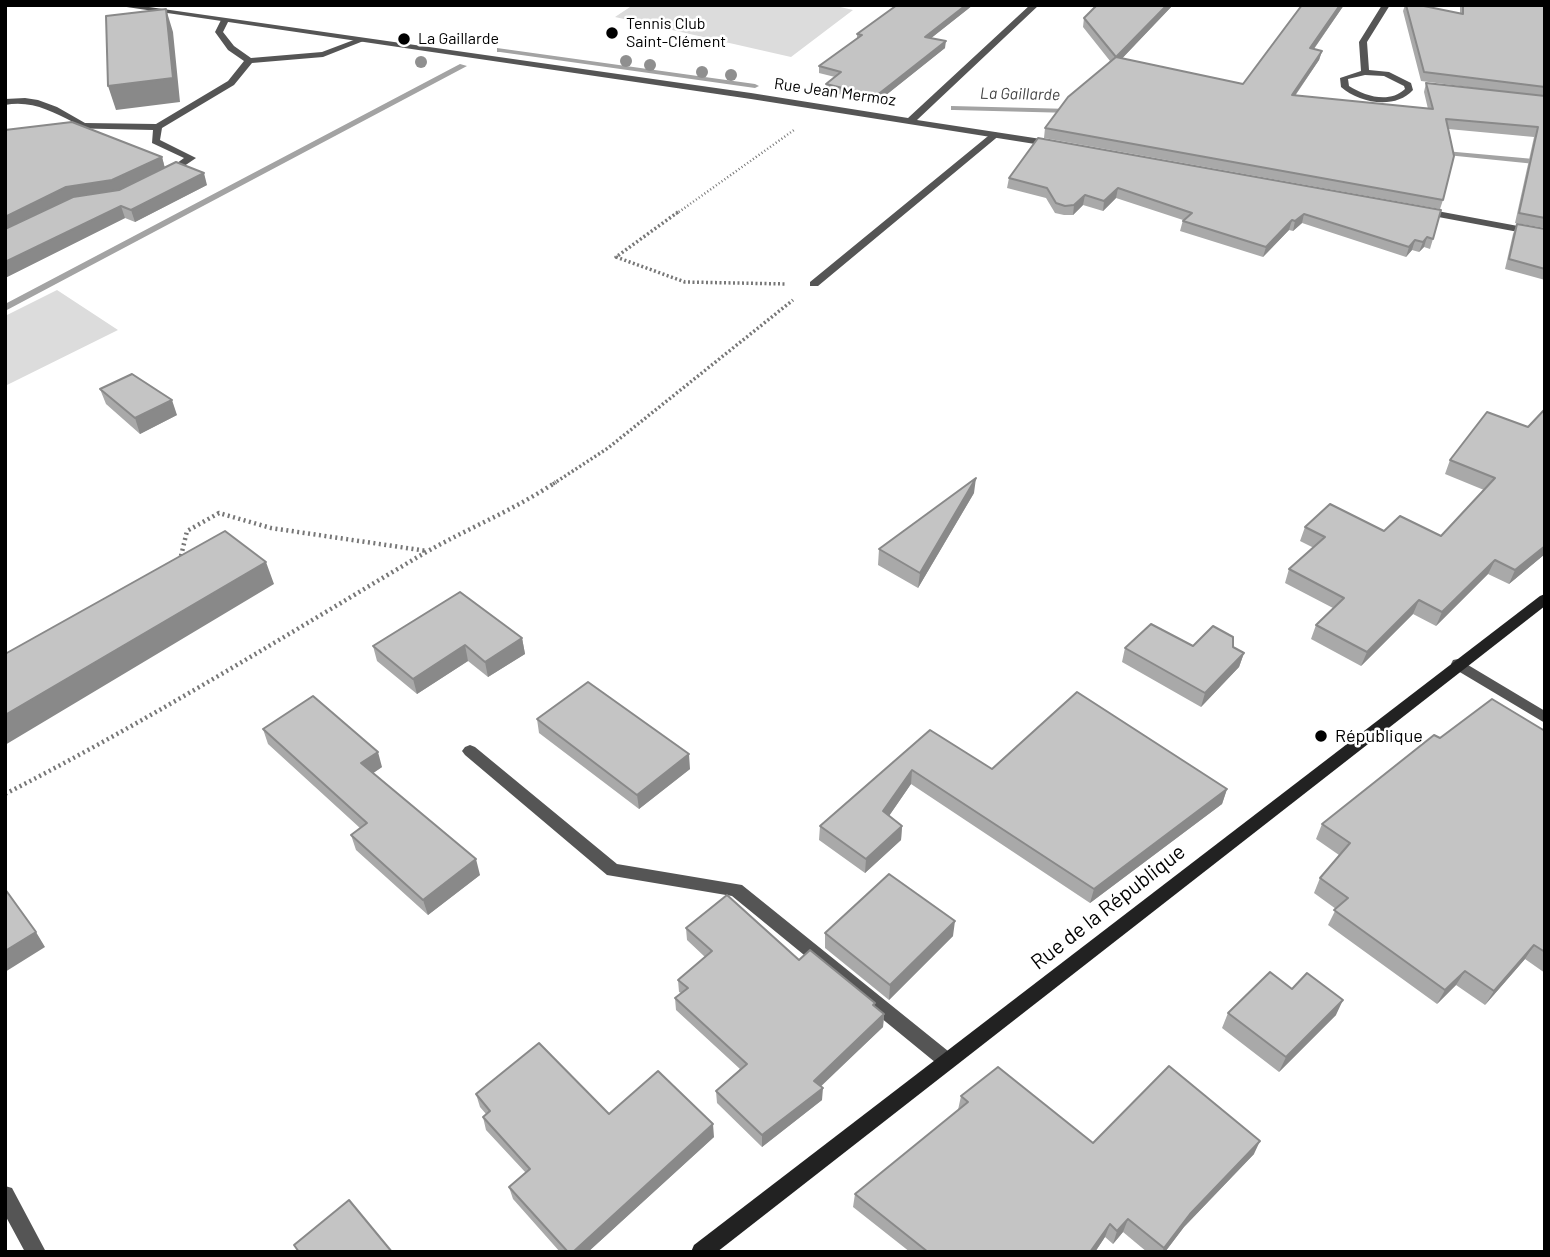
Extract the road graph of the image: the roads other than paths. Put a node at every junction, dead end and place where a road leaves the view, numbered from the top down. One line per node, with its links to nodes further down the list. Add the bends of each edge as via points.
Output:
1 (117, 5): 4 (street, Rue Jean Mermoz)
2 (1035, 5): 11 (street)
3 (1386, 5): 7 (street, via 1363,42)
4 (225, 20): 5 (street, Rue Jean Mermoz); 6 (street, via 219,32)
5 (362, 40): 6 (street, via 323,54); 11 (street, Rue Jean Mermoz)
6 (249, 61): 14 (street, via 231,83)
7 (1365, 72): 8 (street, via 1386,74); 8 (street, via 1344,78 1345,87 1382,99 1407,94)
8 (1408, 85): 9 (street)
9 (1419, 87)
10 (5, 102): 12 (street, via 21,98 41,103)
11 (912, 119): 15 (street, Rue Jean Mermoz)
12 (85, 125): 13 (street); 14 (street)
13 (53, 127)
14 (159, 127): 17 (street, via 155,141 191,159)
15 (996, 134): 16 (street, Rue Jean Mermoz); 20 (street)
16 (1063, 146)
17 (152, 181)
18 (1408, 209): 19 (street)
19 (1545, 234)
20 (814, 284)
21 (1545, 598): 22 (main road, Rue de la République)
22 (1458, 664): 23 (street); 25 (main road, Rue de la République)
23 (1545, 718)
24 (470, 751): 25 (street, via 613,870 736,890)
25 (947, 1061): 28 (main road, Rue de la République)
26 (5, 1195): 27 (street)
27 (36, 1252)
28 (701, 1252)

